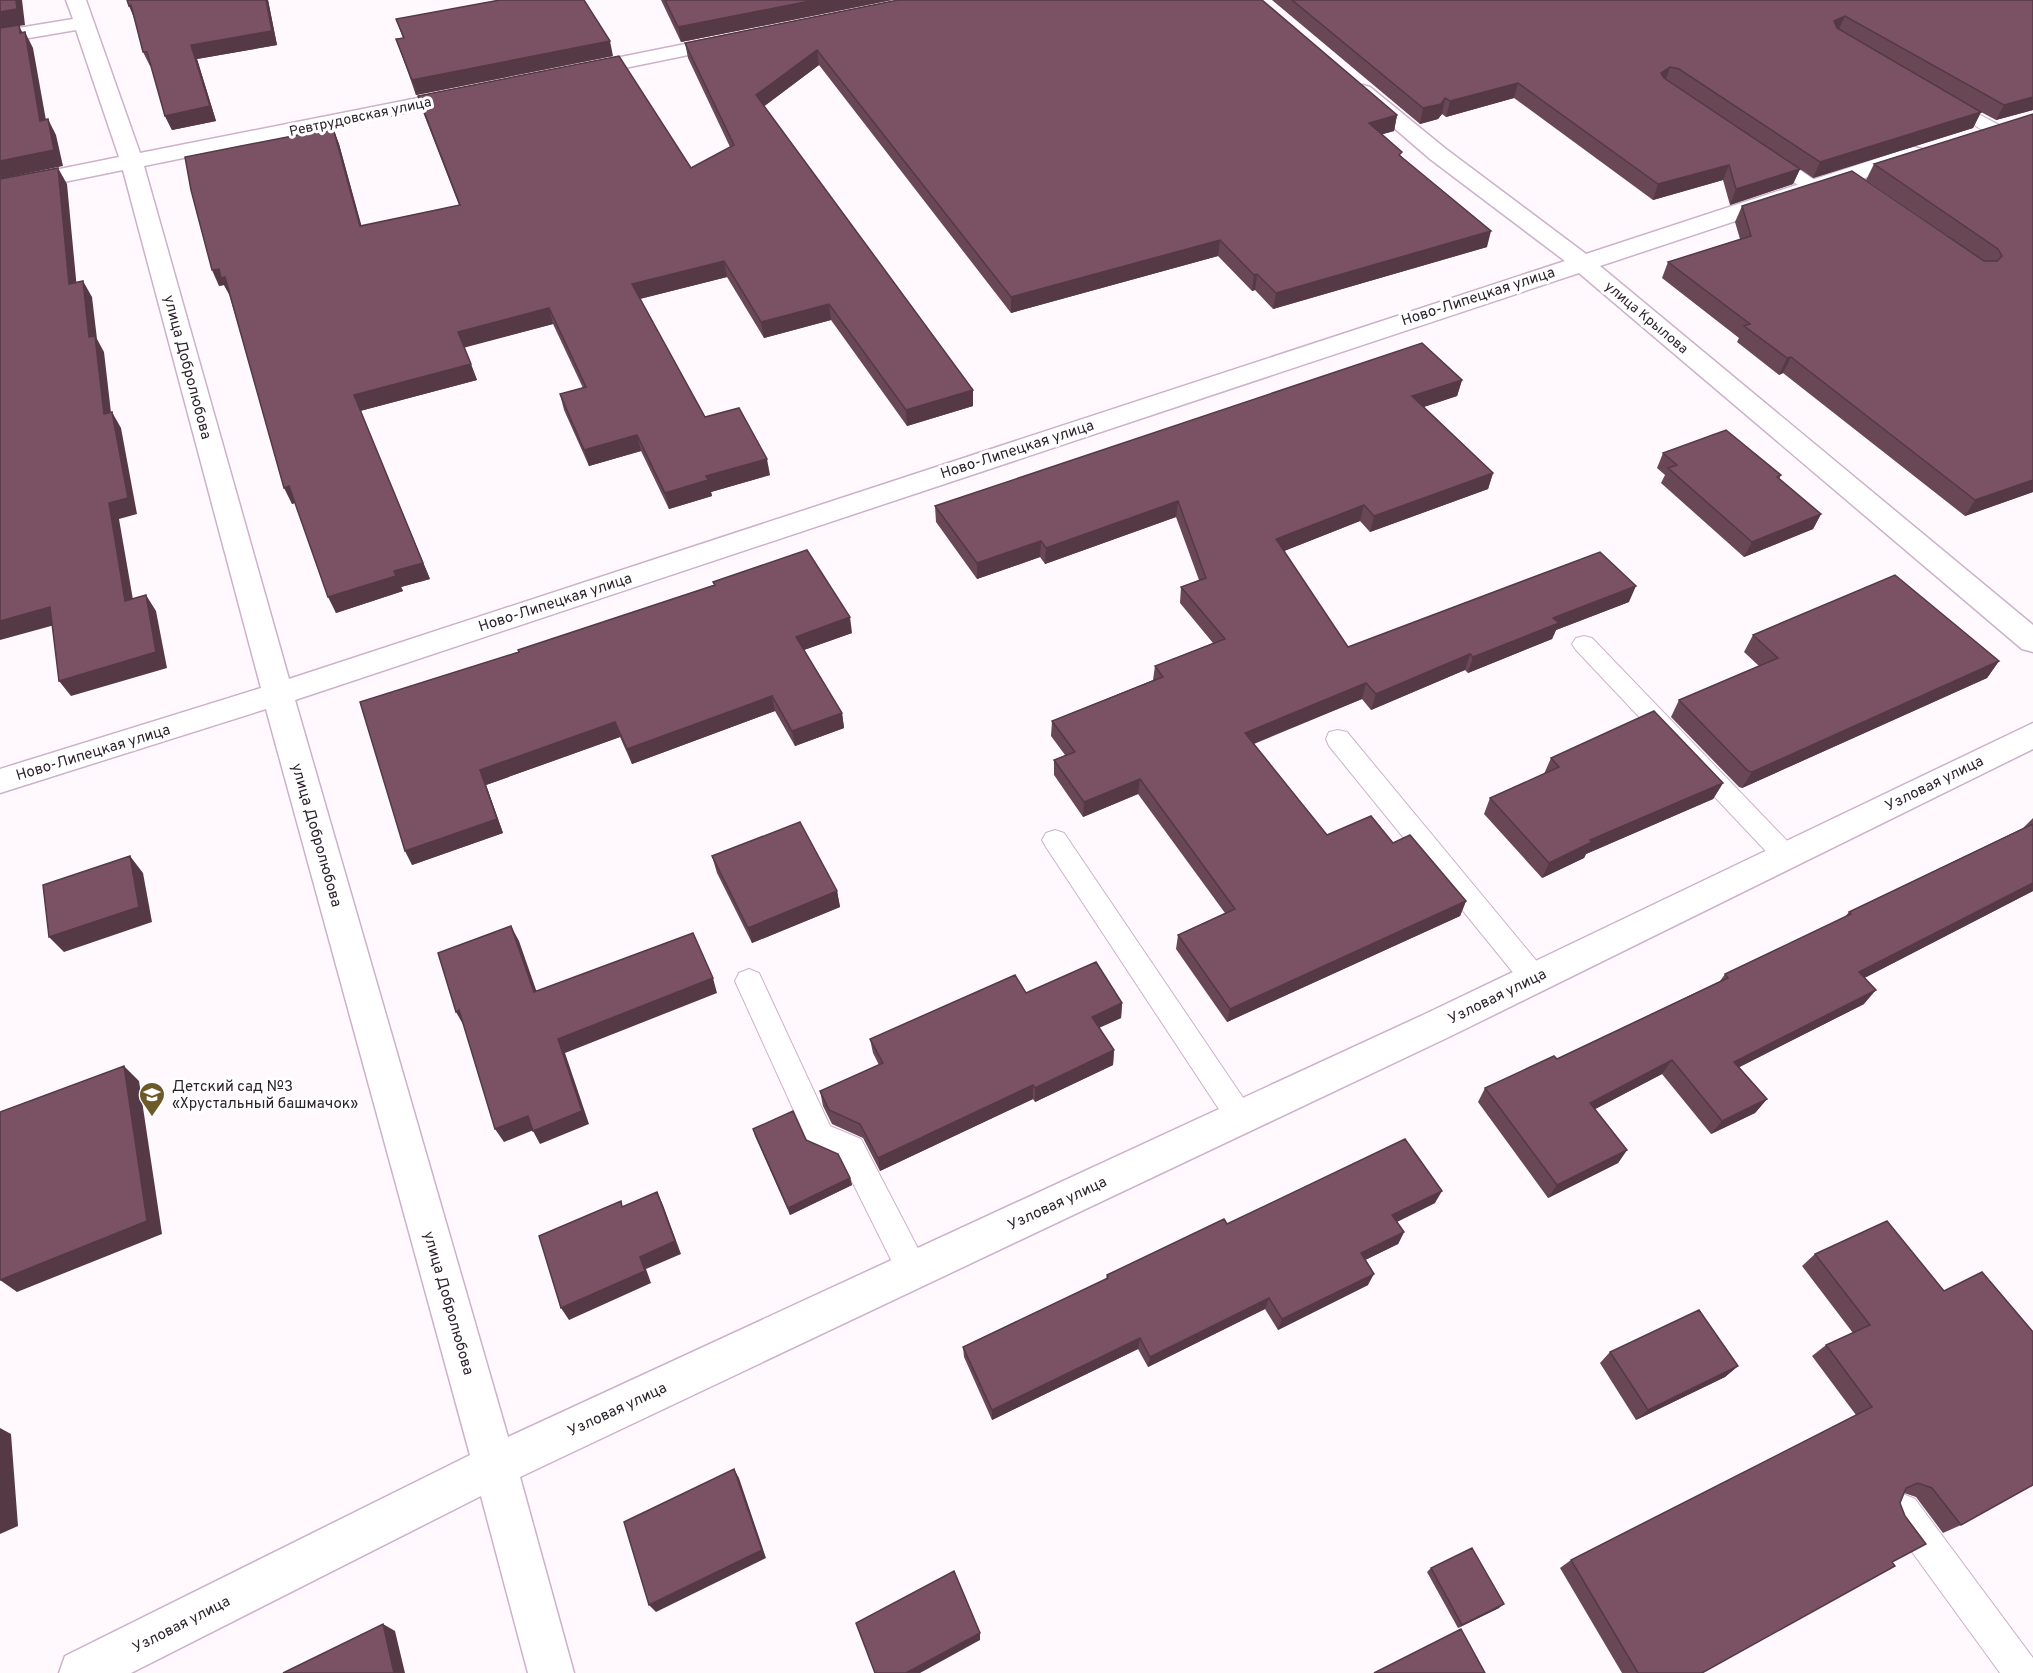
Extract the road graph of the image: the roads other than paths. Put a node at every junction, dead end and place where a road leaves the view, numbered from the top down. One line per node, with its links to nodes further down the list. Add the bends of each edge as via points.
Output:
1 (79, 11): 3 (street); 10 (street, улица Добролюбова)
2 (755, 36): 4 (street)
3 (0, 37)
4 (557, 76)
5 (1347, 77): 13 (street, улица Крылова, via 1438,154)
6 (487, 90): 10 (street, Ревтрудовская улица)
7 (1937, 97): 8 (lane)
8 (2003, 126): 11 (street, Ново-Липецкая улица, via 1948,143 1853,182)
9 (1750, 145): 11 (lane)
10 (132, 163): 12 (street, Ревтрудовская улица); 16 (street, улица Добролюбова)
11 (1813, 187): 13 (street, Ново-Липецкая улица)
12 (0, 188)
13 (1581, 262): 14 (street, улица Крылова); 16 (street, Ново-Липецкая улица)
14 (2033, 641)
15 (1584, 644): 21 (lane)
16 (278, 694): 19 (street, Ново-Липецкая улица); 26 (street, улица Добролюбова)
17 (2033, 735): 21 (street, Узловая улица)
18 (1338, 739): 22 (lane)
19 (0, 781)
20 (1055, 840): 24 (lane)
21 (1786, 855): 22 (street, Узловая улица)
22 (1534, 978): 24 (street, Узловая улица)
23 (749, 981): 25 (lane, via 820,1136 851,1149)
24 (1240, 1118): 25 (street, Узловая улица)
25 (913, 1270): 26 (street, Узловая улица)
26 (495, 1466): 28 (street, Узловая улица); 29 (street, улица Добролюбова)
27 (1903, 1511): 30 (lane)
28 (82, 1673)
29 (551, 1673)
30 (2022, 1673)

